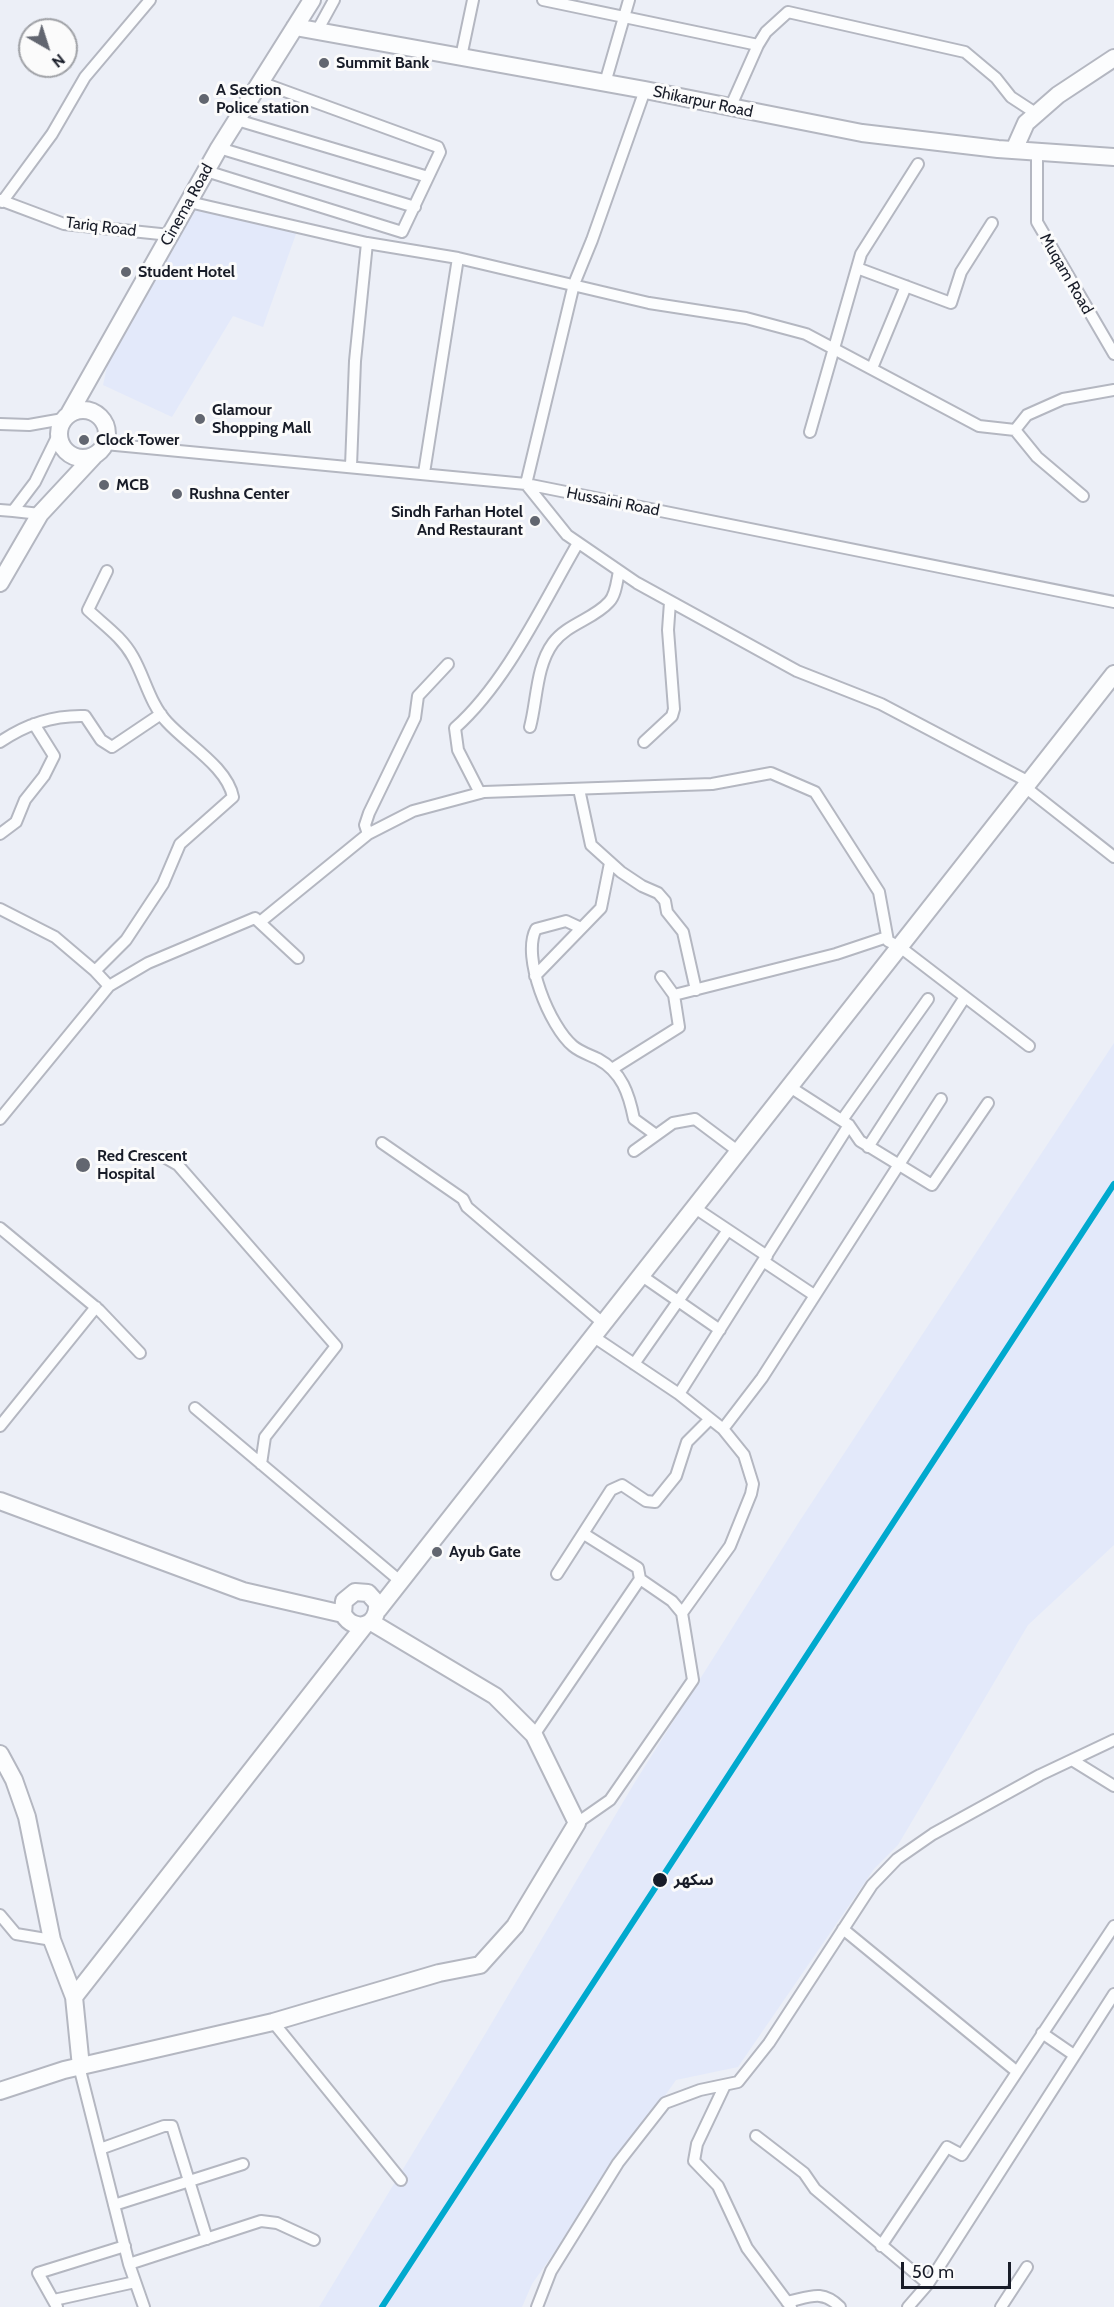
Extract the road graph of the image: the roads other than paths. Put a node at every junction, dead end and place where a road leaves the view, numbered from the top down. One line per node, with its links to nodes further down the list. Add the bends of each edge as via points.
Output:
1 (150, 0): 26 (street, via 85,78 51,135)
2 (312, 0): 8 (street, Cinema Road)
3 (334, 0): 9 (street)
4 (473, 0): 11 (street)
5 (543, 0): 7 (street)
6 (629, 0): 7 (street)
7 (624, 17): 10 (street); 14 (street)
8 (295, 27): 9 (street, Shikarpur Road); 13 (street, Cinema Road)
9 (317, 31): 11 (street, Shikarpur Road)
10 (758, 45): 16 (street); 17 (street, via 766,32 789,12 933,44 965,52 996,78 1011,97)
11 (461, 57): 14 (street, Shikarpur Road)
12 (1114, 58): 17 (street, via 1058,95)
13 (260, 82): 18 (street, Cinema Road); 25 (street, via 434,144 440,152)
14 (605, 83): 15 (street, Shikarpur Road)
15 (645, 90): 16 (street, Shikarpur Road); 34 (street)
16 (730, 108): 20 (street, Shikarpur Road, via 862,134)
17 (1037, 114): 20 (street, via 1026,123)
18 (237, 120): 19 (street, Cinema Road); 25 (street)
19 (219, 148): 24 (street, Cinema Road); 28 (street)
20 (1014, 150): 21 (street, Shikarpur Road)
21 (1037, 152): 22 (street, Shikarpur Road); 37 (street, Muqam Road, via 1037,222)
22 (1114, 157)
23 (918, 164): 33 (street, via 861,254)
24 (206, 171): 27 (street, Cinema Road); 28 (street, via 398,232 402,232)
25 (428, 177): 28 (street)
26 (1, 201): 30 (street, Tariq Road, via 64,224)
27 (189, 202): 30 (street, Cinema Road); 31 (street)
28 (415, 207)
29 (992, 223): 35 (street, via 961,272 951,303)
30 (170, 235): 40 (street, Cinema Road)
31 (368, 243): 32 (street); 45 (street, via 355,361)
32 (458, 258): 34 (street); 46 (street)
33 (857, 268): 35 (street); 36 (street)
34 (574, 284): 36 (street, via 649,303 746,318 806,334); 47 (street)
35 (906, 286): 38 (street)
36 (834, 349): 38 (street); 43 (street)
37 (1114, 354)
38 (872, 368): 42 (street, via 980,426)
39 (1114, 390): 42 (street, via 1063,399 1027,415)
40 (63, 423): 41 (street); 44 (street, via 59,443 70,455 78,458); 44 (street, via 84,409 99,415 106,429); 50 (street, via 35,482)
41 (0, 424)
42 (1015, 430): 48 (street, via 1038,457)
43 (810, 432)
44 (99, 450): 45 (street, Hussaini Road); 51 (street)
45 (351, 466): 46 (street, Hussaini Road)
46 (424, 473): 47 (street, Hussaini Road)
47 (526, 484): 52 (street); 57 (street, Hussaini Road)
48 (1083, 496)
49 (0, 510): 50 (street)
50 (13, 511): 51 (street)
51 (40, 514): 55 (street)
52 (578, 543): 54 (street); 67 (street, via 496,682 455,728 458,750)
53 (107, 571): 60 (street, via 88,610 125,644)
54 (619, 571): 56 (street); 62 (street, via 610,600 552,644 538,679)
55 (0, 583)
56 (670, 602): 64 (street, via 668,630 674,709 672,716); 65 (street, via 797,671 881,704)
57 (1114, 602)
58 (448, 664): 69 (street, via 418,696 415,718 369,813 365,825)
59 (1114, 674): 65 (street)
60 (161, 714): 61 (street, via 112,747 101,740 85,716 69,715); 77 (street, via 190,746 221,771 233,797 180,844 163,884 126,940)
61 (34, 724): 63 (street); 68 (street, via 54,756 25,800 16,822)
62 (530, 728)
63 (0, 742)
64 (644, 742)
65 (1027, 785): 70 (street); 75 (street)
66 (579, 789): 67 (street); 71 (street, via 591,845); 75 (street, via 712,784 771,773 815,792 879,892)
67 (480, 793): 69 (street, via 413,810)
68 (0, 834)
69 (368, 834): 73 (street)
70 (1114, 857)
71 (610, 863): 74 (street, via 601,908); 81 (street, via 642,886 658,892 665,901 667,912 683,932)
72 (0, 909): 77 (street, via 55,937)
73 (260, 922): 76 (street); 80 (street, via 255,918 190,944)
74 (581, 928): 78 (street); 78 (street, via 566,921 536,929 532,946)
75 (893, 942): 81 (street); 83 (street); 87 (street)
76 (298, 958)
77 (95, 971): 80 (street)
78 (535, 976): 86 (street, via 567,1039)
79 (661, 977): 82 (street)
80 (109, 986): 90 (street)
81 (696, 990): 82 (street)
82 (674, 995): 86 (street, via 679,1027)
83 (964, 997): 85 (street); 94 (street)
84 (928, 999): 91 (street)
85 (1029, 1046)
86 (612, 1069): 92 (street, via 628,1092 634,1119)
87 (790, 1087): 91 (street); 96 (street)
88 (941, 1099): 98 (street)
89 (988, 1102): 98 (street, via 932,1185)
90 (0, 1119)
91 (846, 1123): 94 (street); 102 (street)
92 (656, 1135): 95 (street); 96 (street, via 673,1123 695,1119)
93 (382, 1143): 107 (street, via 463,1199)
94 (868, 1147): 98 (street)
95 (634, 1151)
96 (739, 1152): 99 (street)
97 (164, 1157): 116 (street, via 178,1165 336,1346 264,1437)
98 (898, 1165): 104 (street)
99 (695, 1208): 101 (street); 103 (street)
100 (0, 1228): 106 (street)
101 (728, 1230): 102 (street); 105 (street)
102 (765, 1258): 104 (street); 108 (street)
103 (642, 1276): 105 (street); 107 (street)
104 (814, 1295): 115 (street, via 762,1378)
105 (678, 1300): 108 (street); 110 (street)
106 (96, 1307): 109 (street); 114 (street)
107 (599, 1330): 110 (street); 121 (street)
108 (720, 1330): 111 (street)
109 (140, 1353)
110 (634, 1364): 111 (street)
111 (680, 1394): 113 (street)
112 (195, 1408): 116 (street)
113 (710, 1419): 115 (street); 118 (street, via 687,1442 675,1476 655,1502 617,1485)
114 (0, 1426)
115 (723, 1429): 122 (street, via 744,1455 753,1484 730,1546)
116 (261, 1464): 121 (street)
117 (0, 1501): 123 (street, via 243,1591)
118 (584, 1534): 119 (street); 120 (street, via 638,1568)
119 (557, 1574)
120 (640, 1579): 122 (street, via 672,1601); 125 (street)
121 (400, 1581): 124 (street)
122 (682, 1613): 130 (street, via 693,1680 610,1800)
123 (343, 1614): 124 (street, via 352,1624); 124 (street, via 344,1601 362,1591 374,1597)
124 (372, 1619): 125 (street, via 495,1696); 136 (street)
125 (534, 1735): 130 (street)
126 (1114, 1740): 128 (street)
127 (0, 1754): 134 (street, via 27,1817)
128 (1072, 1760): 129 (street); 133 (street, via 933,1834 897,1859 872,1884)
129 (1114, 1786)
130 (577, 1823): 137 (street, via 516,1926 480,1965 439,1973)
131 (2, 1919): 134 (street, via 16,1934)
132 (1114, 1926): 138 (street)
133 (843, 1929): 141 (street); 142 (street, via 769,2043 738,2082)
134 (52, 1940): 136 (street)
135 (1114, 1994): 139 (street)
136 (74, 1997): 140 (street)
137 (273, 2022): 140 (street); 147 (street)
138 (1042, 2033): 139 (street); 141 (street)
139 (1074, 2055): 157 (street)
140 (81, 2067): 143 (street); 145 (street)
141 (1016, 2071): 153 (street, via 962,2155 947,2146)
142 (725, 2085): 159 (street, via 697,2144 694,2160 718,2186 747,2248); 161 (street, via 665,2103 618,2163 551,2271)
143 (0, 2091)
144 (756, 2136): 153 (street, via 804,2173 815,2189)
145 (100, 2149): 148 (street, via 172,2126); 149 (street)
146 (243, 2164): 148 (street)
147 (401, 2180)
148 (189, 2181): 149 (street); 150 (street)
149 (114, 2205): 152 (street)
150 (207, 2239): 151 (street, via 261,2221 277,2223); 154 (street)
151 (314, 2240)
152 (125, 2246): 154 (street); 158 (street, via 38,2273)
153 (881, 2246): 157 (street)
154 (129, 2264): 156 (street)
155 (1027, 2267): 164 (street)
156 (135, 2282): 158 (street); 160 (street)
157 (928, 2284): 163 (street)
158 (56, 2304)
159 (789, 2305): 162 (street, via 819,2295 830,2297)
160 (144, 2307)
161 (537, 2307)
162 (840, 2307)
163 (908, 2307)
164 (1000, 2307)

